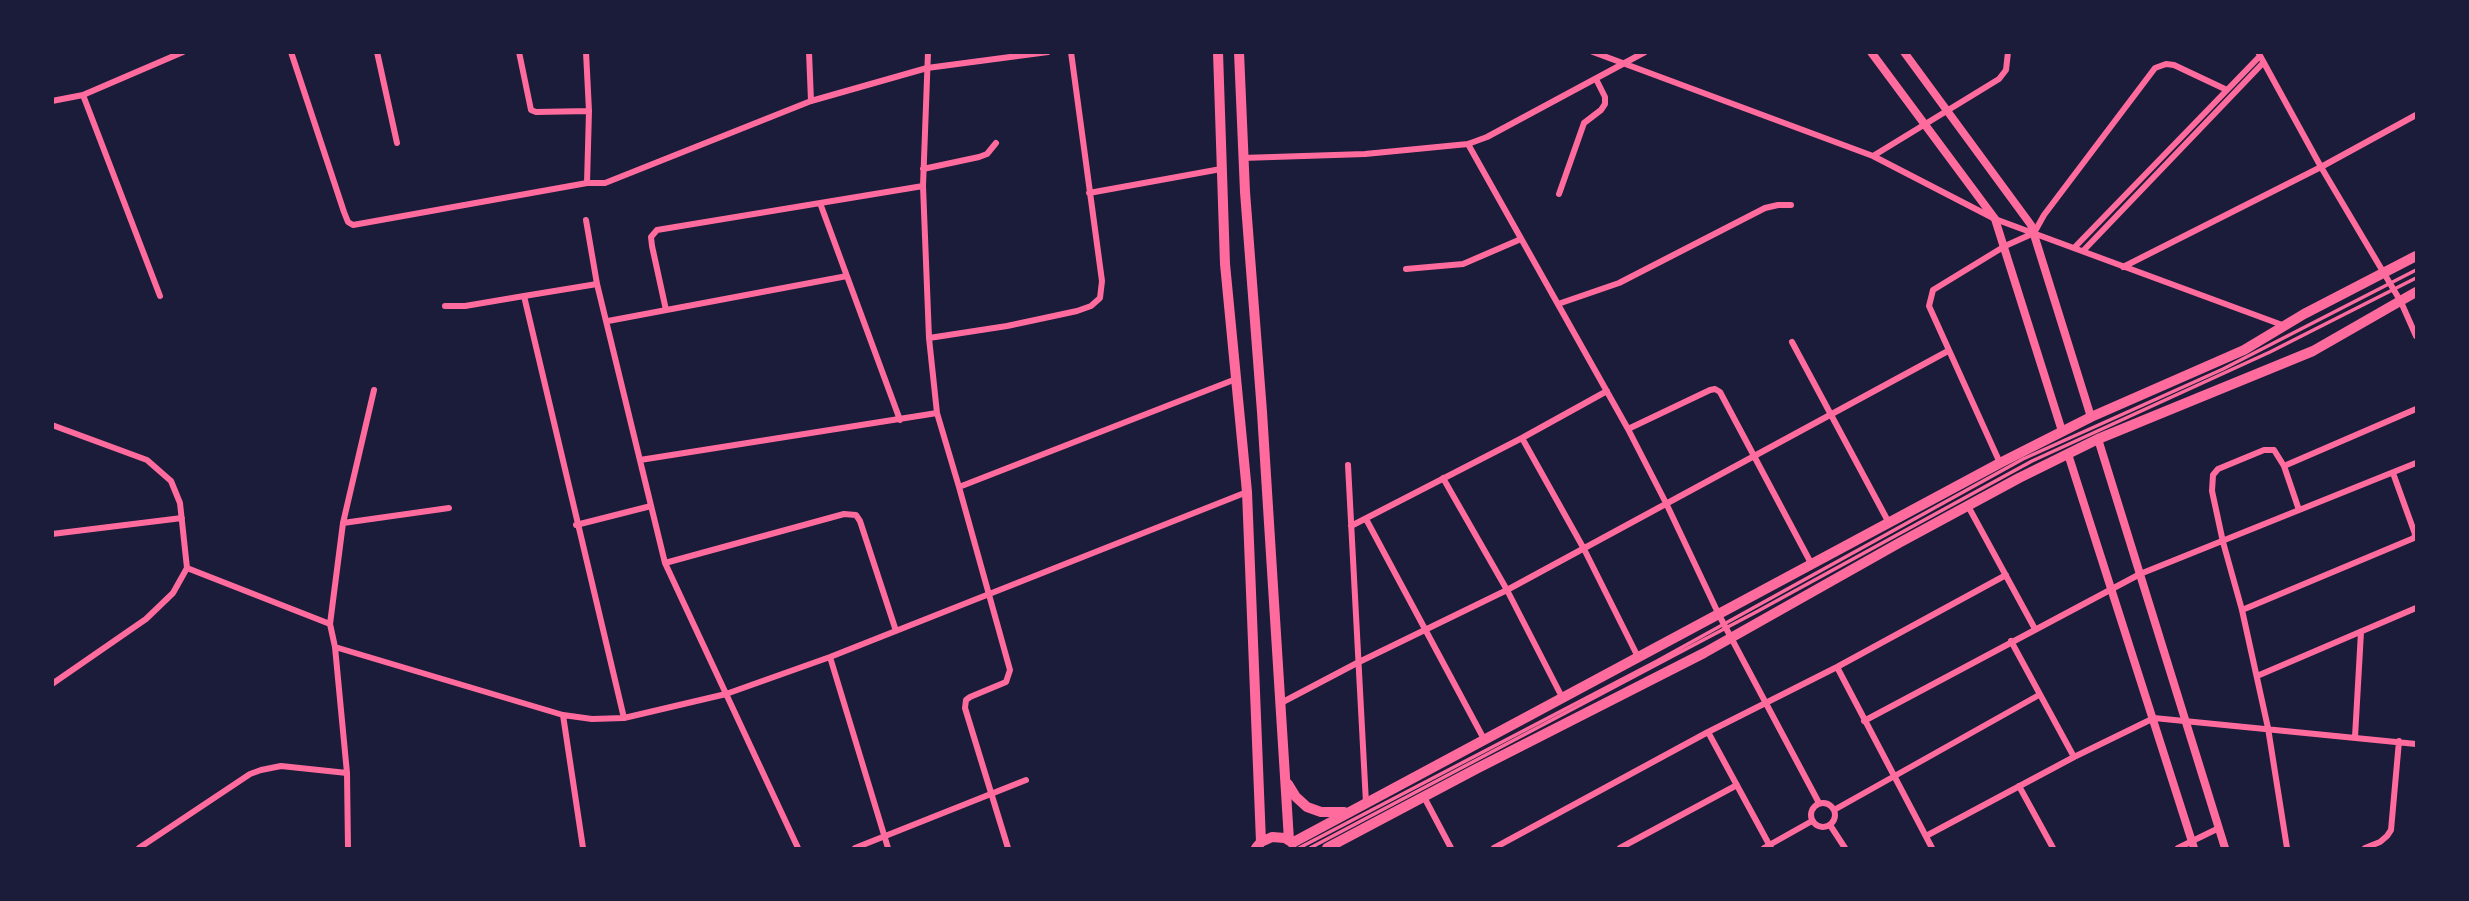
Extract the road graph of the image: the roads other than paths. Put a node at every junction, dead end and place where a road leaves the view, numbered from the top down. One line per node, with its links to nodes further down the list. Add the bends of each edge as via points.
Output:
1 (183, 52): 22 (street)
2 (291, 52): 37 (street, via 344,212 353,225)
3 (377, 52): 30 (street)
4 (519, 52): 26 (street, via 531,110)
5 (586, 52): 26 (street)
6 (809, 52): 23 (street)
7 (928, 52): 19 (street)
8 (1048, 52): 19 (street)
9 (1071, 52): 39 (street)
10 (1218, 52): 36 (main road)
11 (1239, 52): 33 (main road)
12 (1593, 52): 18 (street)
13 (1645, 52): 18 (street)
14 (1871, 52): 28 (street)
15 (1904, 52): 25 (street)
16 (2008, 52): 25 (street, via 2006,70 1999,79)
17 (2260, 57): 21 (street); 34 (street); 49 (street)
18 (1624, 64): 20 (street); 32 (street)
19 (927, 68): 23 (street); 35 (street)
20 (1596, 79): 31 (street); 40 (street, via 1605,104 1584,122)
21 (2227, 90): 45 (street, via 2174,65 2155,68); 48 (street)
22 (83, 95): 24 (street); 60 (street)
23 (811, 101): 37 (street, via 605,183)
24 (52, 102)
25 (1947, 110): 28 (street); 45 (street)
26 (589, 111): 37 (street)
27 (2417, 115): 34 (street)
28 (1925, 123): 32 (street); 43 (street)
29 (996, 143): 35 (street, via 979,157)
30 (397, 144)
31 (1468, 144): 33 (street, via 1365,154); 46 (street)
32 (1873, 156): 43 (street)
33 (1242, 158): 137 (main road)
34 (2322, 167): 51 (street); 54 (street)
35 (923, 169): 38 (street)
36 (1221, 169): 39 (street); 72 (main road)
37 (587, 183)
38 (923, 186): 41 (street); 69 (street)
39 (1089, 193): 69 (street, via 1102,281 1100,298 1077,311)
40 (1559, 194)
41 (820, 203): 55 (street); 65 (street, via 657,230 651,237 652,246)
42 (1791, 205): 63 (street, via 1765,208 1628,279)
43 (1995, 219): 45 (street); 47 (street)
44 (586, 220): 57 (street)
45 (2034, 233): 47 (street); 48 (street); 78 (street)
46 (1521, 239): 52 (street, via 1463,264); 63 (street)
47 (2005, 246): 71 (street, via 1933,290 1929,306); 82 (street)
48 (2074, 248): 49 (street)
49 (2083, 251): 51 (street)
50 (2417, 256): 54 (main road)
51 (2123, 267): 67 (street)
52 (1406, 269)
53 (2417, 270): 58 (lane)
54 (2383, 273): 58 (street); 67 (main road)
55 (847, 276): 65 (street); 79 (street)
56 (2417, 278): 58 (lane)
57 (597, 284): 61 (street); 66 (street)
58 (2392, 287): 62 (street); 121 (lane, via 2270,352 2032,461)
59 (2417, 292): 62 (main road)
60 (160, 296)
61 (524, 296): 64 (street); 105 (street)
62 (2401, 302): 68 (street); 84 (main road, via 2313,351)
63 (1558, 304): 74 (street)
64 (445, 306)
65 (666, 310): 66 (street)
66 (608, 321): 87 (street)
67 (2285, 326): 78 (main road, via 2244,350)
68 (2417, 336)
69 (929, 338): 76 (street)
70 (1792, 342): 77 (street)
71 (1948, 351): 77 (street); 88 (street)
72 (1236, 379): 94 (street); 95 (main road)
73 (374, 390): 103 (street)
74 (1607, 391): 81 (street); 83 (street)
75 (2417, 409): 91 (street)
76 (937, 413): 79 (street); 94 (street)
77 (1832, 413): 86 (street); 104 (street)
78 (2091, 417): 82 (main road)
79 (900, 420): 87 (street)
80 (52, 425): 101 (street, via 147,460 171,481)
81 (1628, 429): 86 (street, via 1715,388); 96 (street)
82 (2062, 431): 88 (main road)
83 (1522, 438): 93 (street); 109 (street)
84 (2098, 439): 85 (main road); 113 (street)
85 (2068, 454): 98 (main road); 115 (street)
86 (1754, 457): 96 (street); 111 (street)
87 (640, 460): 97 (street)
88 (2000, 463): 104 (main road)
89 (2417, 463): 92 (street)
90 (1348, 465): 106 (street)
91 (2284, 466): 100 (street); 108 (street, via 2277,452 2264,450 2213,475)
92 (2393, 473): 100 (street); 119 (street, via 2414,538)
93 (1443, 478): 102 (street); 116 (street)
94 (959, 487): 117 (street)
95 (1247, 492): 117 (street); 168 (main road)
96 (1666, 503): 109 (street); 121 (street)
97 (651, 506): 105 (street); 110 (street)
98 (1968, 506): 114 (street); 121 (main road)
99 (449, 508): 103 (street)
100 (2299, 510): 108 (street)
101 (183, 518): 107 (street); 112 (street)
102 (1366, 519): 106 (street); 122 (street)
103 (343, 523): 120 (street)
104 (1889, 524): 111 (main road)
105 (576, 525): 140 (street)
106 (1351, 526): 130 (street)
107 (52, 534)
108 (2223, 542): 113 (street); 119 (street)
109 (1584, 549): 116 (street); 129 (street)
110 (665, 563): 124 (street, via 851,514 860,521); 134 (street)
111 (1812, 565): 121 (main road)
112 (187, 568): 120 (street); 133 (street, via 173,593 146,619)
113 (2140, 574): 115 (street); 142 (street)
114 (2006, 575): 123 (street); 131 (street)
115 (2113, 588): 123 (street); 141 (street)
116 (1507, 590): 122 (street); 136 (street)
117 (988, 594): 124 (street); 157 (street, via 1010,675 1006,682 970,697 965,708)
118 (2417, 608): 125 (street)
119 (2242, 610): 132 (street)
120 (330, 624): 127 (street)
121 (1725, 626): 129 (main road); 138 (street); 158 (main road, via 1704,653); 169 (lane); 180 (lane)
122 (1427, 629): 130 (street); 147 (street)
123 (2035, 629): 126 (street)
124 (896, 631): 128 (street)
125 (2361, 632): 132 (street); 146 (street)
126 (2011, 641): 135 (street); 143 (street)
127 (335, 647): 139 (street); 151 (street)
128 (830, 657): 134 (street); 167 (street)
129 (1639, 657): 136 (main road)
130 (1357, 663): 137 (street); 159 (street)
131 (1837, 667): 138 (street); 143 (street)
132 (2257, 676): 144 (street)
133 (52, 684)
134 (726, 694): 140 (street); 176 (street)
135 (2039, 695): 150 (street); 152 (street)
136 (1563, 699): 147 (main road)
137 (1279, 704): 154 (main road)
138 (1766, 704): 145 (street); 160 (street)
139 (563, 715): 140 (street); 175 (street)
140 (624, 718)
141 (2154, 718): 142 (street); 150 (street); 170 (street)
142 (2186, 720): 144 (street); 165 (street)
143 (1864, 721): 152 (street)
144 (2268, 728): 146 (street); 189 (street)
145 (1708, 732): 155 (street); 183 (street)
146 (2355, 737): 148 (street)
147 (1485, 741): 159 (main road)
148 (2399, 741): 149 (street); 190 (street, via 2391,830)
149 (2417, 744)
150 (2074, 757): 156 (street)
151 (347, 773): 173 (street, via 282,766 250,774); 174 (street)
152 (1894, 778): 161 (street); 166 (street)
153 (1026, 780): 157 (street)
154 (1286, 780): 162 (main road, via 1307,807 1321,812); 169 (main road)
155 (1737, 785): 171 (street); 184 (street)
156 (2019, 786): 166 (street); 172 (street)
157 (990, 794): 167 (street); 179 (street)
158 (1424, 797): 181 (main road); 182 (street)
159 (1366, 803): 162 (main road)
160 (1819, 803): 161 (street); 163 (street, via 1811,811)
161 (1834, 810): 164 (street, via 1835,820)
162 (1350, 811): 169 (main road)
163 (1812, 821): 164 (street, via 1820,827); 171 (street)
164 (1830, 825): 185 (street)
165 (2219, 828): 170 (street); 188 (street)
166 (1926, 836): 186 (street)
167 (885, 837): 177 (street); 178 (street)
168 (1259, 845): 169 (main road, via 1272,837)
169 (1294, 845)
170 (2193, 845): 187 (street)
171 (1768, 848)
172 (2050, 848)
173 (139, 849)
174 (348, 849)
175 (583, 849)
176 (798, 849)
177 (855, 849)
178 (888, 849)
179 (1008, 849)
180 (1310, 849)
181 (1327, 849)
182 (1451, 849)
183 (1494, 849)
184 (1620, 849)
185 (1844, 849)
186 (1932, 849)
187 (2178, 849)
188 (2225, 849)
189 (2287, 849)
190 (2365, 849)

